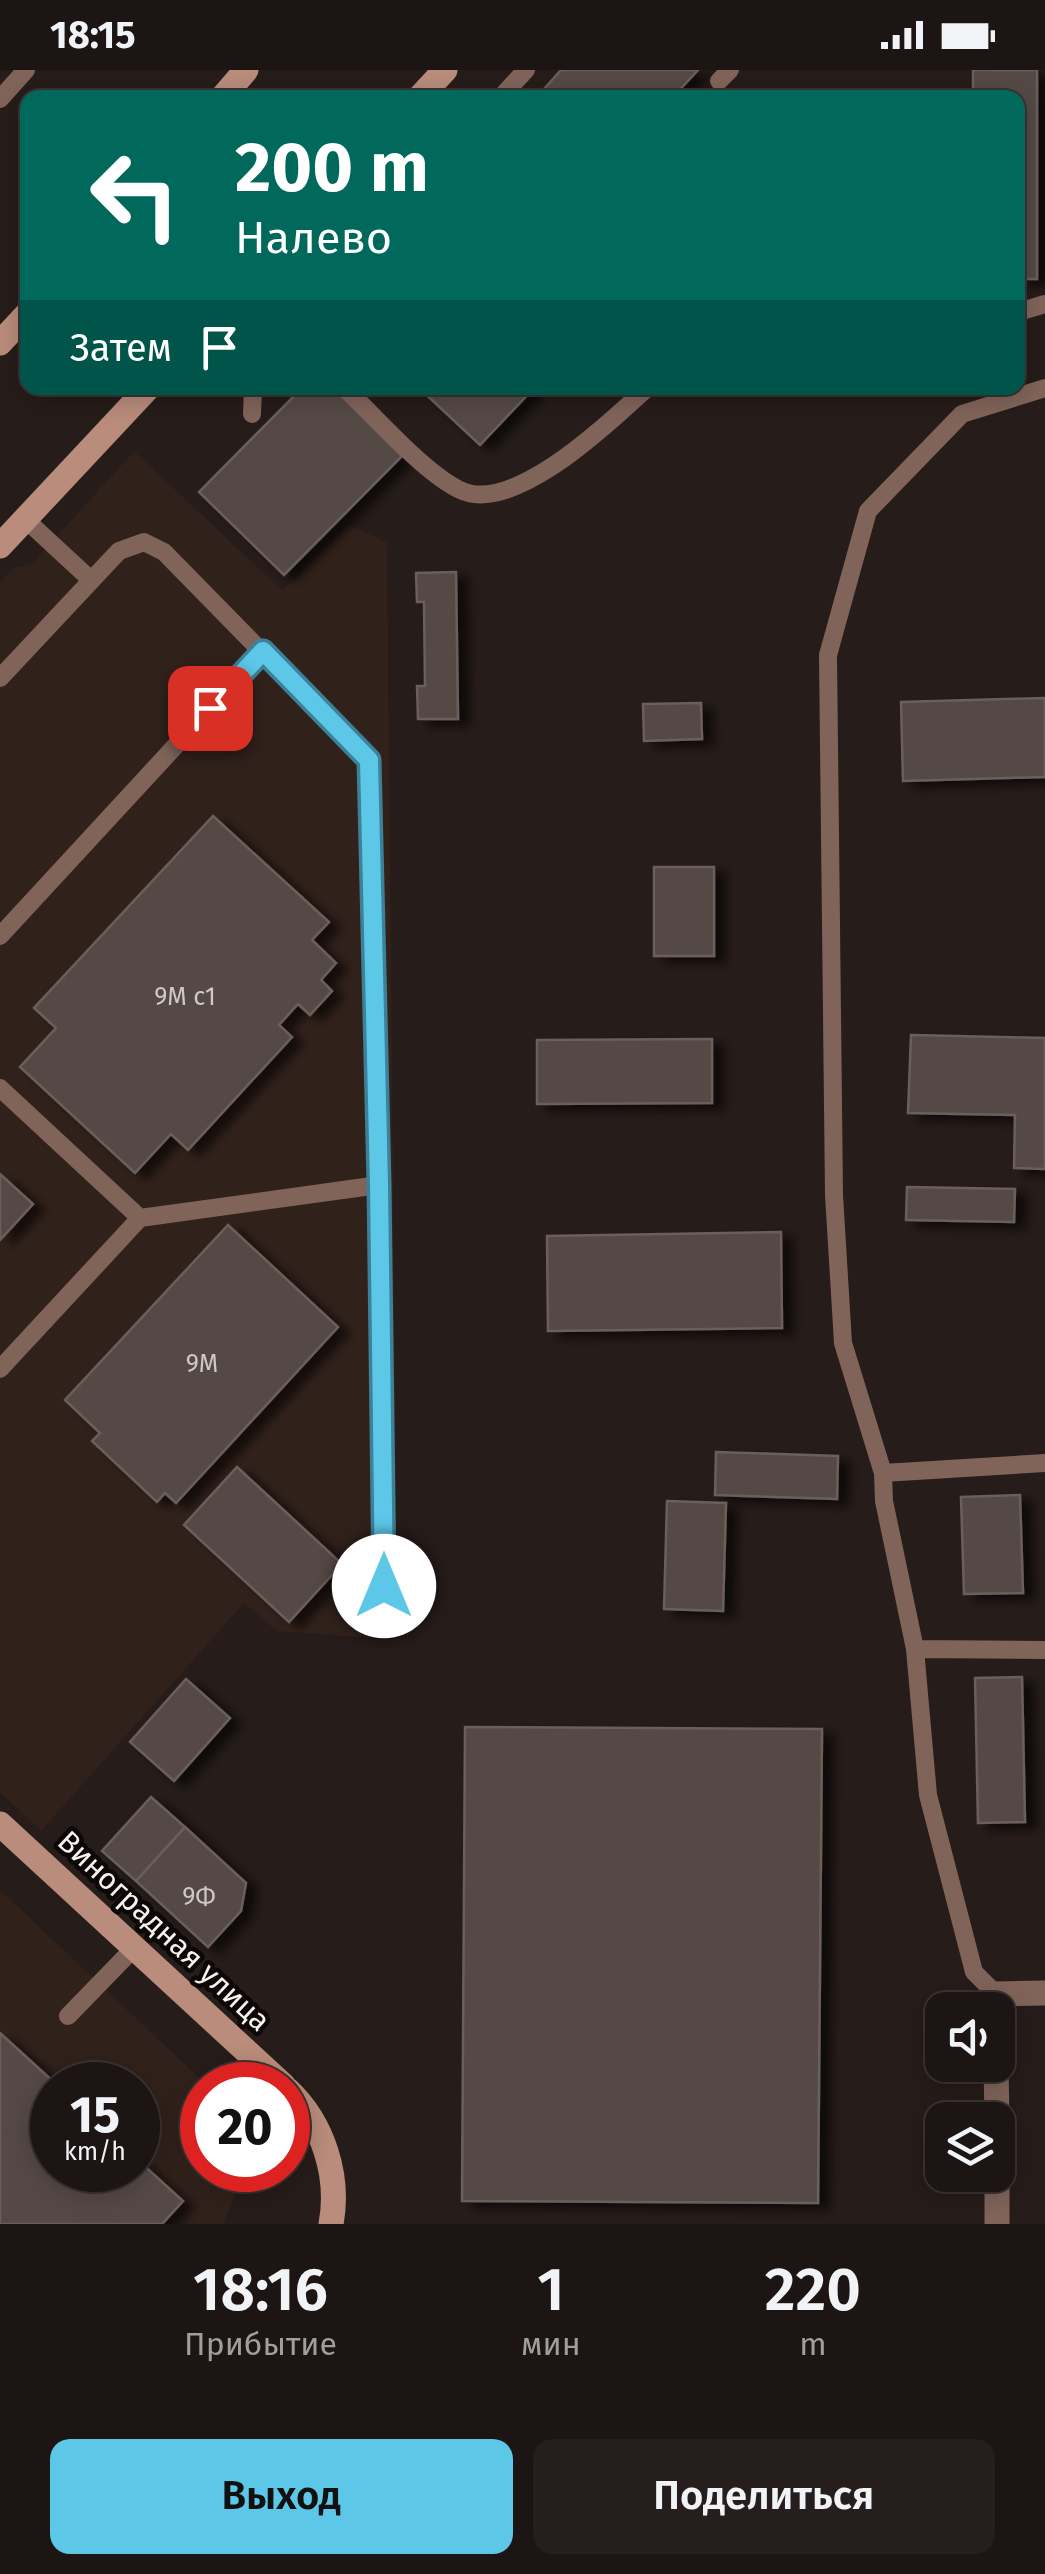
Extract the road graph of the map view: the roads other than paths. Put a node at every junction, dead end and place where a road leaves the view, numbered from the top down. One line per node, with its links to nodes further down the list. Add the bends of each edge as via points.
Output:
1 (26, 70): 8 (lane)
2 (246, 70): 5 (street)
3 (445, 70): 6 (street)
4 (526, 70): 7 (lane)
5 (229, 90)
6 (426, 90)
7 (507, 90)
8 (0, 99)
9 (20, 322): 10 (street)
10 (0, 343)
11 (141, 395): 17 (street)
12 (253, 395): 16 (lane)
13 (352, 395): 14 (lane, via 458,490 489,496 508,492 592,438)
14 (638, 395)
15 (1023, 395): 28 (lane, via 962,414 868,510 828,655 842,1343)
16 (252, 414)
17 (24, 519): 18 (street); 19 (lane)
18 (0, 546)
19 (92, 580): 20 (lane, via 118,551 144,542 164,552); 21 (lane)
20 (263, 651): 22 (lane); 24 (lane, via 369,760)
21 (0, 678)
22 (0, 936)
23 (0, 1088): 25 (lane)
24 (379, 1184): 25 (lane); 29 (lane)
25 (140, 1218): 26 (lane)
26 (0, 1369)
27 (1045, 1463): 28 (lane)
28 (883, 1473): 30 (lane)
29 (384, 1586)
30 (915, 1649): 31 (lane); 34 (lane, via 928,1795 974,1972)
31 (1045, 1650)
32 (0, 1824): 33 (street, Виноградная улица)
33 (135, 1947): 37 (lane); 38 (street, Виноградная улица)
34 (989, 1992)
35 (1045, 1993): 36 (street)
36 (1015, 1999)
37 (68, 2016)
38 (258, 2062)
39 (310, 2122): 41 (street, Виноградная улица, via 328,2148)
40 (997, 2192): 42 (street)
41 (331, 2224)
42 (997, 2224)

